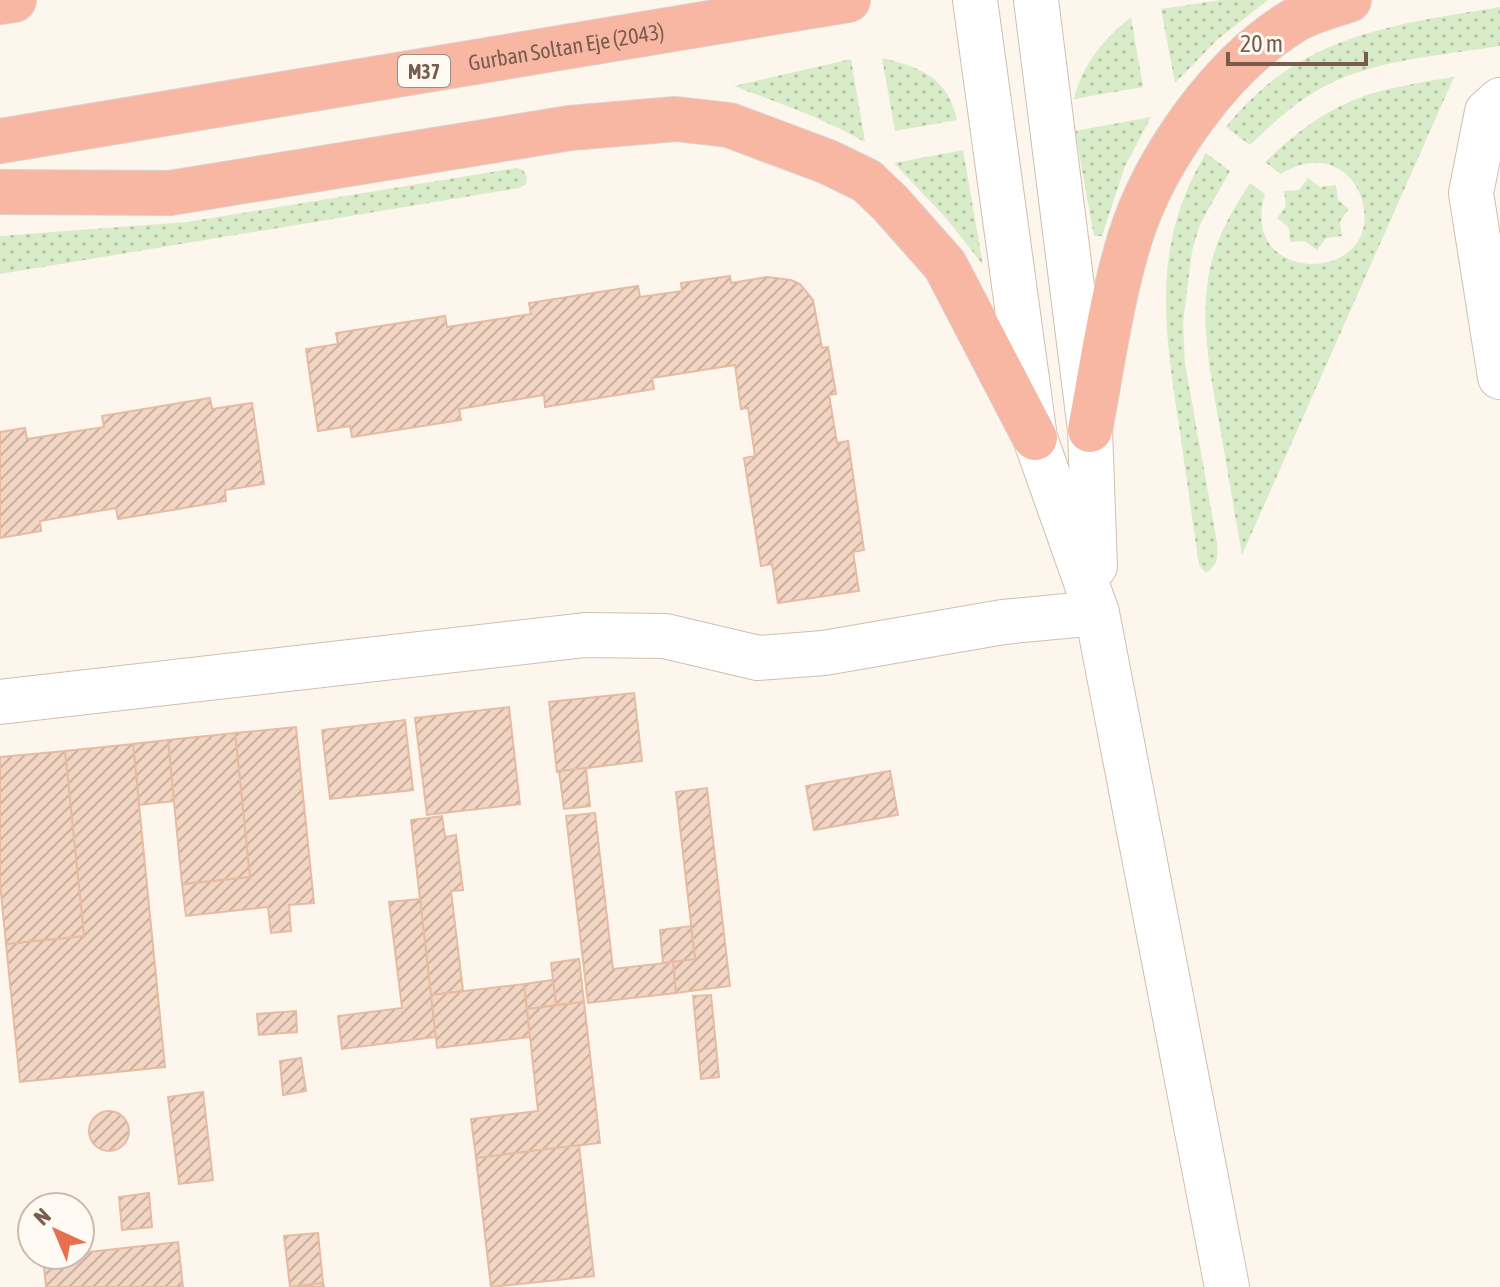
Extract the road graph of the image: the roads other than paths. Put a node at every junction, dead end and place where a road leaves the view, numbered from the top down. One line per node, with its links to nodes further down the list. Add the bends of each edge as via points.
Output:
1 (14, 0): 6 (highway)
2 (848, 0): 8 (highway, Gurban Soltan Eje (2043) / M37)
3 (975, 0): 12 (street)
4 (1036, 0): 11 (street)
5 (1349, 0): 11 (highway, via 1293,21 1246,57 1175,145 1131,237)
6 (0, 2)
7 (1500, 100): 10 (street, via 1487,112 1471,193)
8 (0, 141)
9 (0, 192): 12 (highway, via 170,193 570,128 676,119 729,125 828,162 867,181 890,203 945,265)
10 (1500, 377)
11 (1090, 430): 13 (street)
12 (1035, 438): 13 (street)
13 (1097, 613): 14 (street, via 758,658 665,636 585,635); 15 (street)
14 (0, 702)
15 (1219, 1286)

